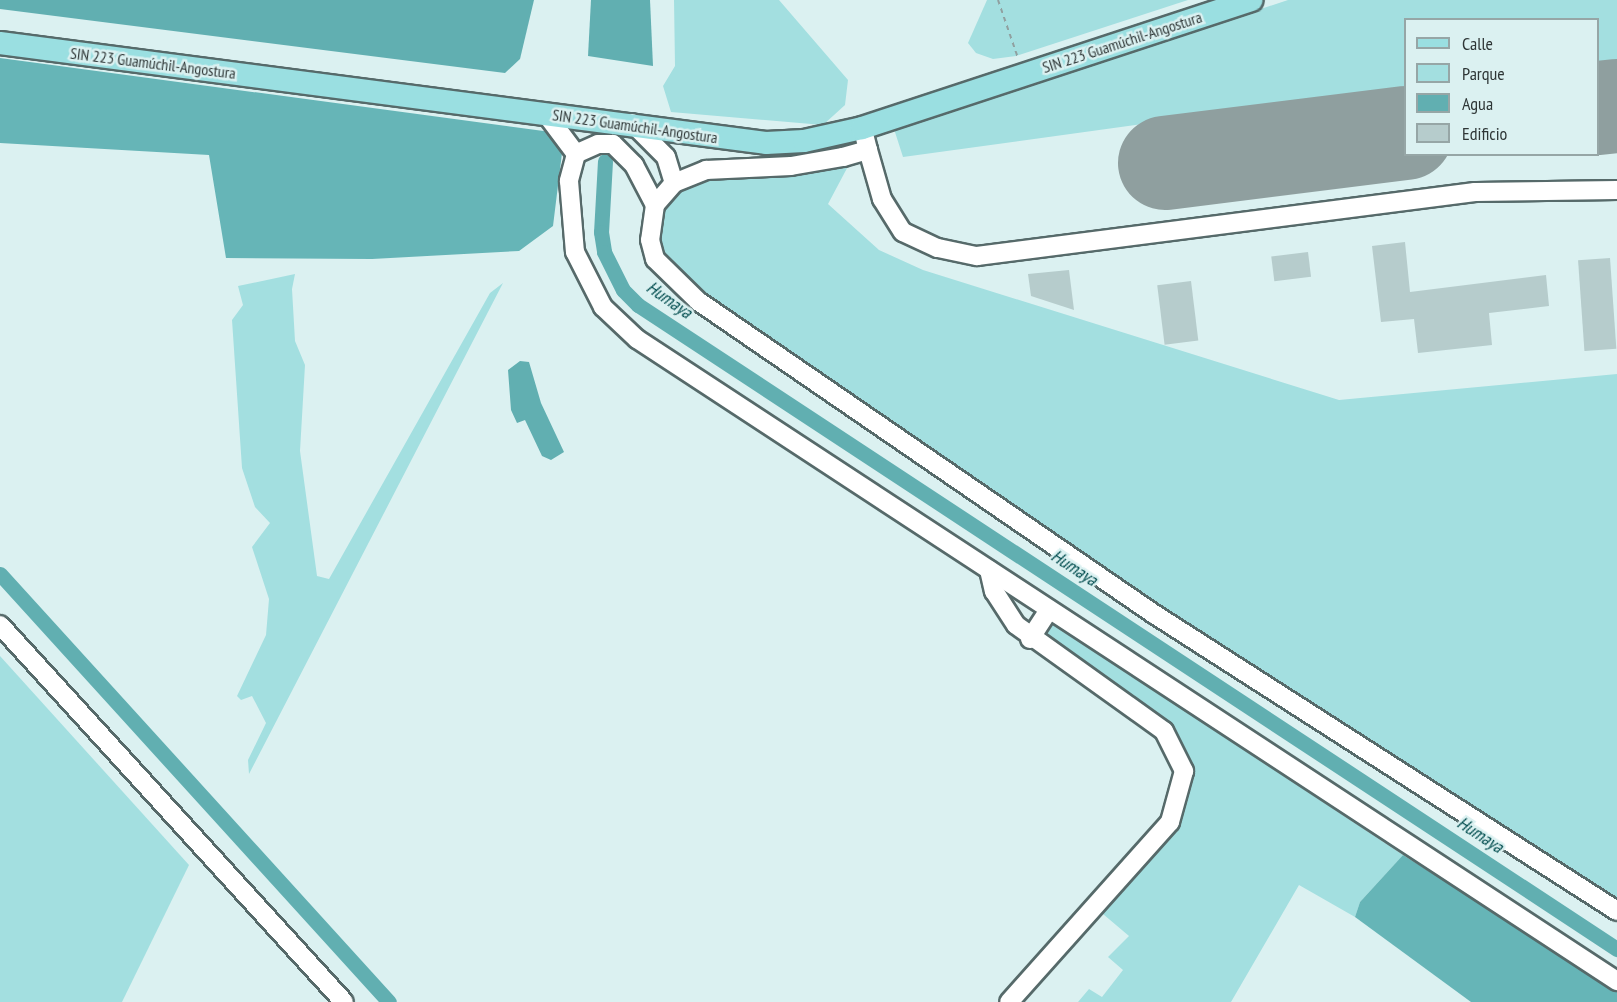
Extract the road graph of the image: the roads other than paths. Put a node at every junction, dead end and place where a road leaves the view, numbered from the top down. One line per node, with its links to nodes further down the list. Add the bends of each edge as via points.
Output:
1 (1251, 0): 5 (main road, SIN 223 Guamúchil-Angostura)
2 (0, 43): 3 (main road, SIN 223 Guamúchil-Angostura)
3 (546, 114): 4 (main road, SIN 223 Guamúchil-Angostura); 7 (street)
4 (632, 123): 5 (main road, SIN 223 Guamúchil-Angostura, via 766,143 804,141); 8 (street, via 666,157)
5 (862, 128): 6 (street)
6 (868, 150): 8 (street, via 791,166 706,170); 9 (street, via 882,199 903,232 938,248 977,256 1475,192)
7 (576, 154): 10 (street, via 598,144 613,144 634,165); 11 (street, via 569,181 575,252 603,307 675,366)
8 (674, 183): 10 (street)
9 (1617, 190)
10 (655, 205): 15 (street, via 650,240 660,268 742,334 1154,614)
11 (989, 570): 12 (street); 14 (street, via 1004,610)
12 (1049, 610): 14 (street); 16 (street)
13 (0, 625): 17 (street)
14 (1030, 639): 18 (street, via 1164,731 1184,771 1170,822)
15 (1617, 911)
16 (1617, 981)
17 (344, 1002)
18 (1009, 1002)

